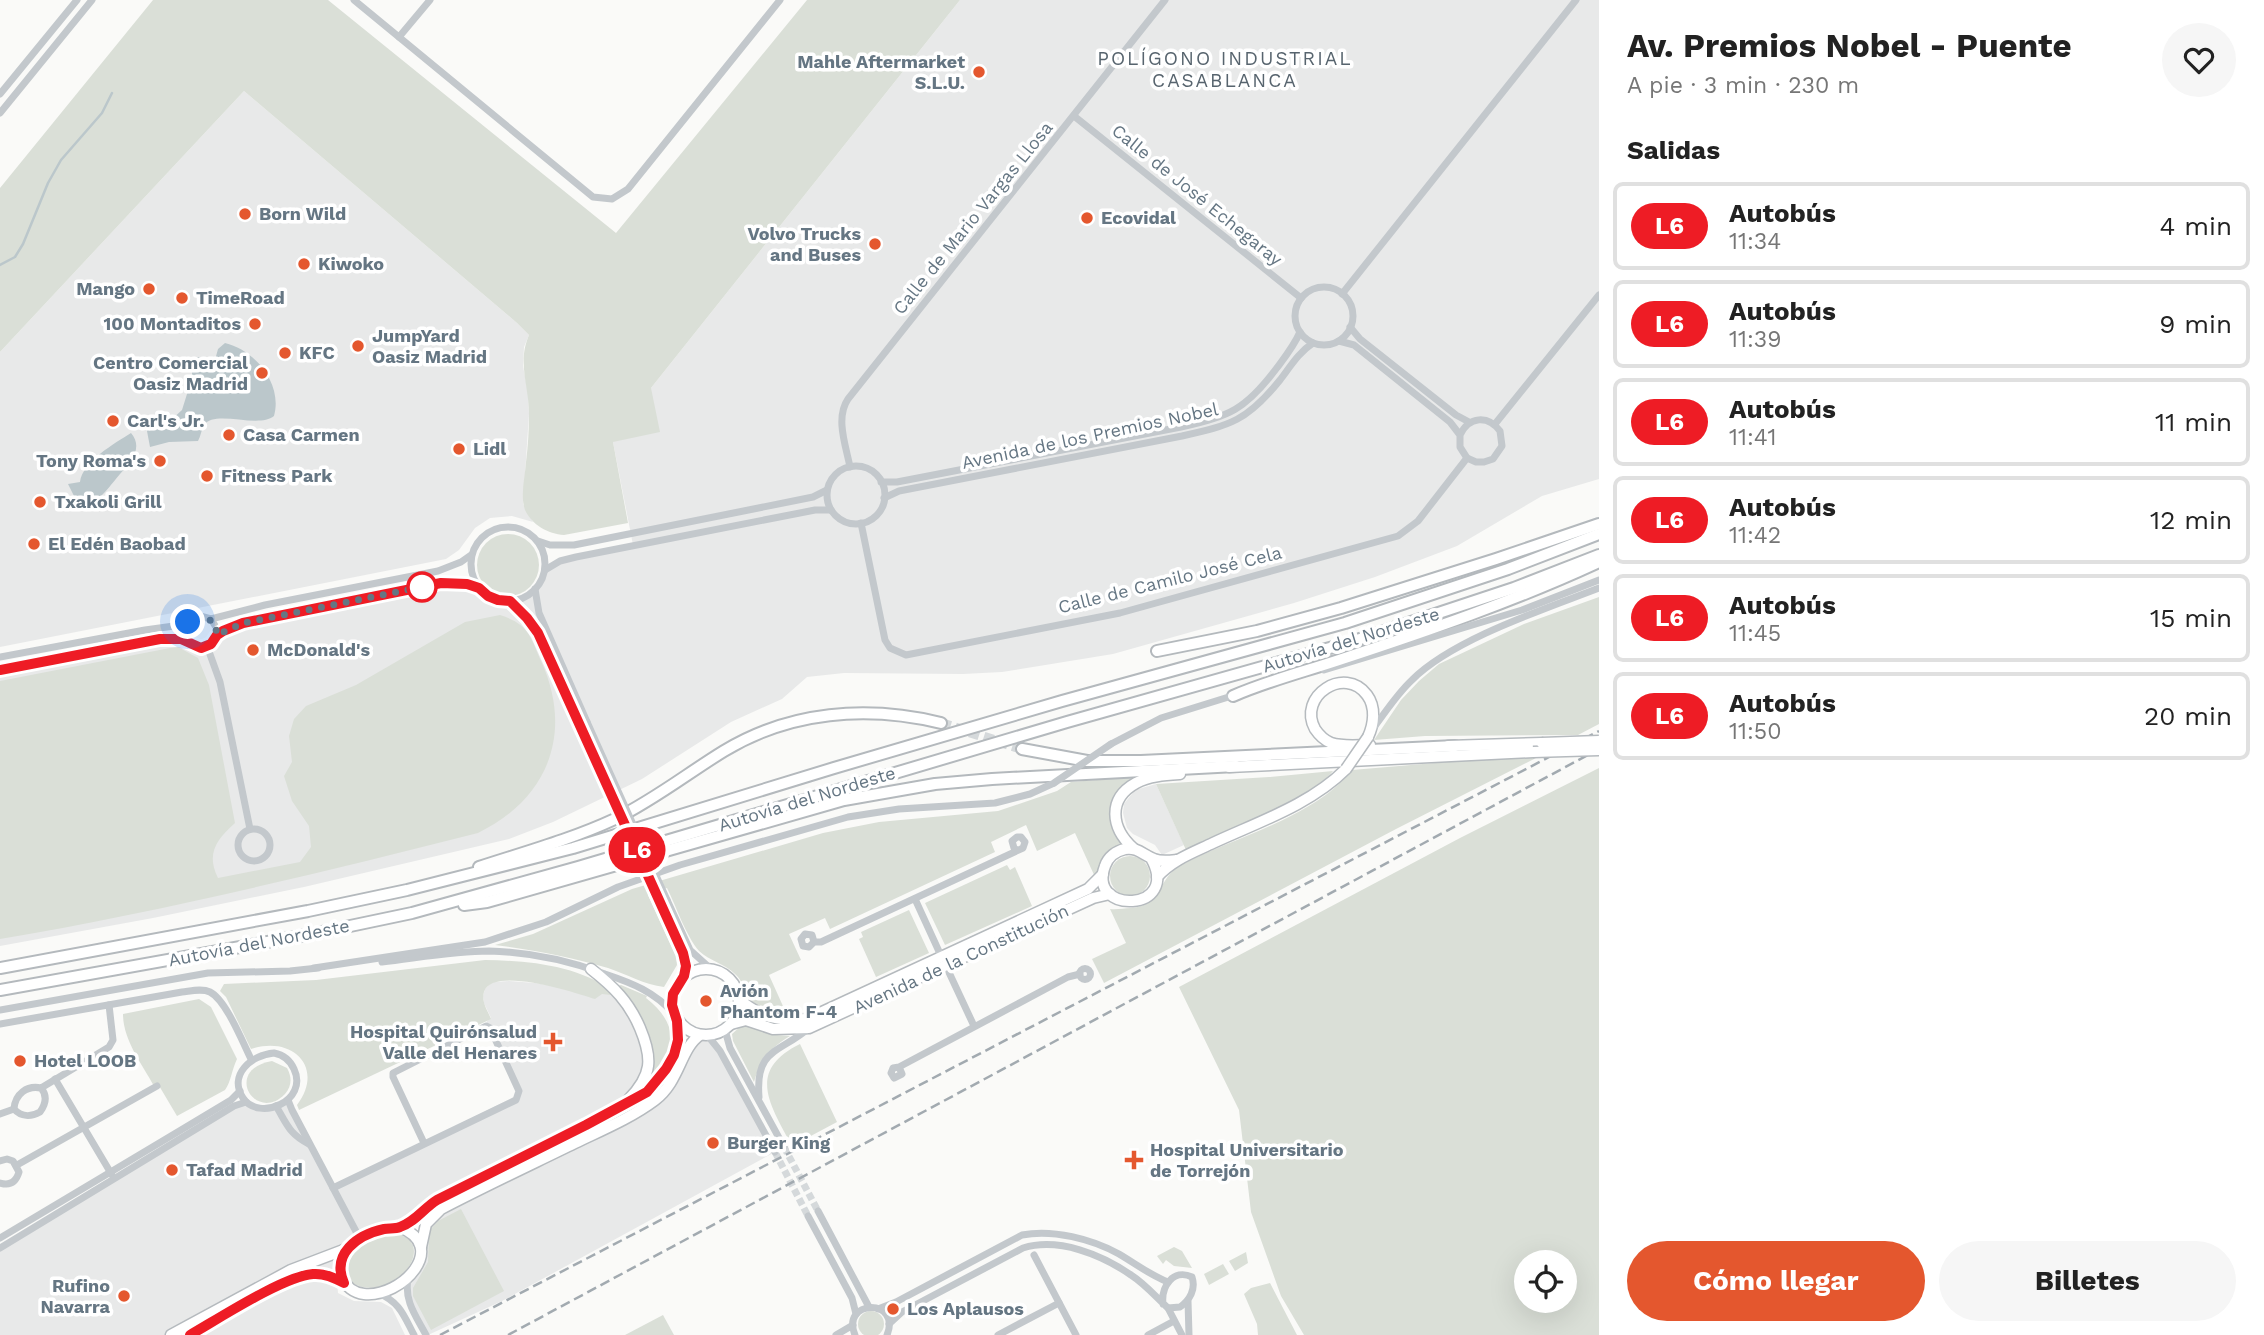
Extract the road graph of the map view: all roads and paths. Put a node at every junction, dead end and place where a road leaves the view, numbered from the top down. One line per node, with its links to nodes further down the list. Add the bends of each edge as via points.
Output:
1 (77, 0): 9 (street)
2 (92, 0): 10 (street)
3 (354, 0): 8 (street)
4 (430, 0): 8 (street)
5 (780, 0): 8 (street, via 628,189 612,199 593,197)
6 (1165, 0): 11 (street, Calle de Mario Vargas Llosa)
7 (1576, 0): 12 (street)
8 (399, 37)
9 (0, 94)
10 (0, 113)
11 (1074, 116): 14 (street, Calle de José Echegaray); 23 (street, Calle de Mario Vargas Llosa, via 843,405 841,420)
12 (1342, 294): 14 (street, via 1326,287); 15 (street, via 1351,308)
13 (1599, 295): 20 (street)
14 (1301, 298): 16 (street, via 1295,315)
15 (1350, 327): 17 (street); 19 (street, via 1370,348)
16 (1300, 332): 18 (street); 24 (street, Avenida de los Premios Nobel, via 1252,398 1223,416)
17 (1339, 341): 18 (street); 21 (street, via 1354,345)
18 (1313, 343): 26 (street, Avenida de los Premios Nobel, via 1258,405 1225,425 899,491)
19 (1469, 422): 20 (street, via 1482,419); 21 (street)
20 (1495, 424): 22 (street, via 1502,439 1498,453 1484,462)
21 (1460, 435): 22 (street)
22 (1467, 458): 28 (street, Calle de Camilo José Cela, via 1418,522 1398,536 1120,613 906,655 890,649 885,640)
23 (850, 467): 24 (street, via 868,469); 25 (street, via 835,475)
24 (881, 482): 26 (street)
25 (827, 490): 27 (street); 31 (street, via 813,497 574,545)
26 (884, 498): 28 (street, via 877,514)
27 (831, 510): 28 (street, via 844,522); 35 (street, via 576,556)
28 (861, 523)
29 (1599, 524): 46 (highway, via 1341,608)
30 (1599, 534): 65 (highway, Autovía del Nordeste, via 1345,623 1062,701 573,848)
31 (538, 541): 32 (street, via 514,527 496,529 477,542); 35 (street)
32 (471, 555): 37 (street, via 470,566); 41 (street, via 439,571)
33 (1599, 555): 69 (highway, Autovía del Nordeste, via 1351,642)
34 (1599, 562): 49 (highway, via 1453,621)
35 (545, 570): 39 (street)
36 (1599, 580): 49 (street, via 1522,610)
37 (479, 588): 40 (street, via 488,596); 43 (street, via 441,583 243,623)
38 (1599, 588): 52 (street, via 1450,652 1413,679)
39 (535, 589): 40 (street); 51 (street, via 539,613)
40 (510, 601): 51 (street, via 538,633)
41 (211, 620): 42 (street, via 200,616); 43 (street)
42 (188, 622): 44 (street); 47 (street)
43 (217, 635): 45 (street)
44 (188, 641): 45 (street, via 196,647); 48 (street, via 160,639)
45 (207, 646): 58 (street, via 220,682)
46 (1157, 651)
47 (0, 657)
48 (0, 670)
49 (1233, 696): 73 (street, bridge, via 1161,718 1030,794 995,803 848,817 680,865 618,887 546,922 485,942)
50 (941, 723): 65 (highway, via 914,716 853,713 788,722 725,750 615,819)
51 (583, 724): 68 (street, bridge)
52 (1369, 735): 54 (main road, via 1373,707 1361,688 1339,682 1318,694 1312,722 1332,743); 62 (main road, bridge, via 1346,769 1326,787)
53 (1599, 741): 54 (main road, bridge)
54 (1455, 746): 55 (highway, via 1140,761 1087,761)
55 (1022, 749)
56 (1599, 750): 57 (main road, bridge)
57 (1236, 766): 59 (main road, via 1153,777 1129,788 1115,809 1116,825); 69 (highway, via 992,779 845,800 487,902)
58 (250, 829): 58 (street, via 240,837 239,849 246,858 258,860 268,853 270,840 261,831)
59 (1133, 848): 61 (main road); 63 (main road, via 1112,855)
60 (1017, 850): 67 (street)
61 (1151, 858): 62 (main road); 64 (main road)
62 (1177, 860): 64 (main road)
63 (1103, 874): 66 (main road); 71 (main road, Avenida de la Constitución, via 1088,889)
64 (1157, 877): 66 (main road, via 1148,895 1139,901 1119,900)
65 (407, 890): 72 (highway, Autovía del Nordeste)
66 (1110, 894): 71 (main road, Avenida de la Constitución)
67 (915, 899): 70 (street); 71 (street)
68 (664, 902): 75 (street, via 690,950); 77 (street, via 683,953)
69 (412, 913): 78 (highway, Autovía del Nordeste)
70 (814, 942)
71 (944, 962): 79 (main road, Avenida de la Constitución, via 807,1019 764,1016); 84 (street); 86 (main road, Avenida de la Constitución)
72 (0, 968)
73 (314, 968): 74 (street, via 486,951 524,953); 81 (street, via 208,973)
74 (592, 969): 82 (street, via 654,995); 99 (main road, via 633,1011 648,1050 643,1082)
75 (711, 969): 77 (main road); 79 (main road, via 729,978)
76 (1080, 974): 84 (street)
77 (684, 976): 82 (main road, via 673,994)
78 (0, 990)
79 (739, 999): 85 (main road)
80 (109, 1005): 83 (street); 88 (street, via 209,991 221,1002); 90 (street, via 113,1041 109,1047)
81 (0, 1010)
82 (676, 1018): 87 (main road, via 684,1029); 99 (main road, via 678,1040 666,1069 647,1092)
83 (0, 1024)
84 (974, 1026): 89 (street)
85 (728, 1027): 86 (main road, Avenida de la Constitución, via 746,1020 773,1029); 87 (main road); 96 (street, via 730,1048)
86 (809, 1028): 96 (street, via 767,1058 759,1079)
87 (704, 1036): 105 (street, via 720,1051); 116 (main road, via 692,1041 676,1075 655,1100 441,1209 426,1224)
88 (251, 1059): 93 (street, via 241,1075); 94 (street, via 274,1054 290,1061 297,1085)
89 (899, 1067)
90 (55, 1079): 92 (street); 101 (street)
91 (157, 1086): 101 (street)
92 (41, 1088): 98 (street, via 24,1090); 98 (street, via 45,1102 40,1112 28,1116)
93 (240, 1091): 95 (street); 108 (street)
94 (288, 1100): 97 (street); 103 (street)
95 (246, 1102): 97 (street, via 260,1108); 108 (street)
96 (760, 1102): 104 (street)
97 (276, 1106): 103 (street, via 290,1132)
98 (14, 1109): 100 (street)
99 (618, 1109): 113 (main road, via 437,1200)
100 (0, 1114)
101 (83, 1127): 107 (street); 108 (street)
102 (424, 1143): 102 (street, via 393,1073 490,1028 519,1091 516,1100); 110 (street)
103 (309, 1144): 110 (street)
104 (784, 1147)
105 (775, 1152)
106 (0, 1161): 107 (street, via 7,1159)
107 (17, 1165): 109 (street, via 18,1178 7,1185)
108 (112, 1176): 114 (street); 117 (street)
109 (0, 1183)
110 (333, 1188): 115 (street)
111 (818, 1211): 127 (street)
112 (808, 1216): 129 (street)
113 (399, 1227): 115 (main road); 116 (main road, via 416,1237)
114 (0, 1238)
115 (360, 1239): 118 (main road)
116 (421, 1247): 120 (main road, via 421,1259)
117 (0, 1248)
118 (346, 1250): 122 (main road, via 340,1267); 133 (main road, via 291,1270)
119 (1034, 1255): 125 (street)
120 (408, 1279): 123 (main road); 136 (street, via 405,1292)
121 (1168, 1282): 124 (street, via 1177,1275 1192,1277); 126 (street, via 1162,1295); 128 (street, via 1094,1244 1033,1233)
122 (344, 1283): 123 (main road, via 363,1294); 134 (main road, via 318,1273 299,1277)
123 (378, 1293): 135 (street, via 391,1298)
124 (1188, 1300): 126 (street, via 1180,1307); 144 (street)
125 (1059, 1303): 140 (street); 141 (street)
126 (1166, 1306): 130 (street); 131 (street, via 1109,1262 1080,1250 1040,1245 1023,1248 902,1312)
127 (869, 1307): 128 (street); 129 (street)
128 (878, 1308): 131 (street)
129 (856, 1314): 132 (street)
130 (1174, 1321): 142 (street); 143 (street)
131 (889, 1324): 139 (street)
132 (853, 1325): 137 (street); 138 (street)
133 (171, 1335)
134 (190, 1335)
135 (414, 1335)
136 (425, 1335)
137 (836, 1335)
138 (855, 1335)
139 (887, 1335)
140 (998, 1335)
141 (1076, 1335)
142 (1147, 1335)
143 (1182, 1335)
144 (1189, 1335)

